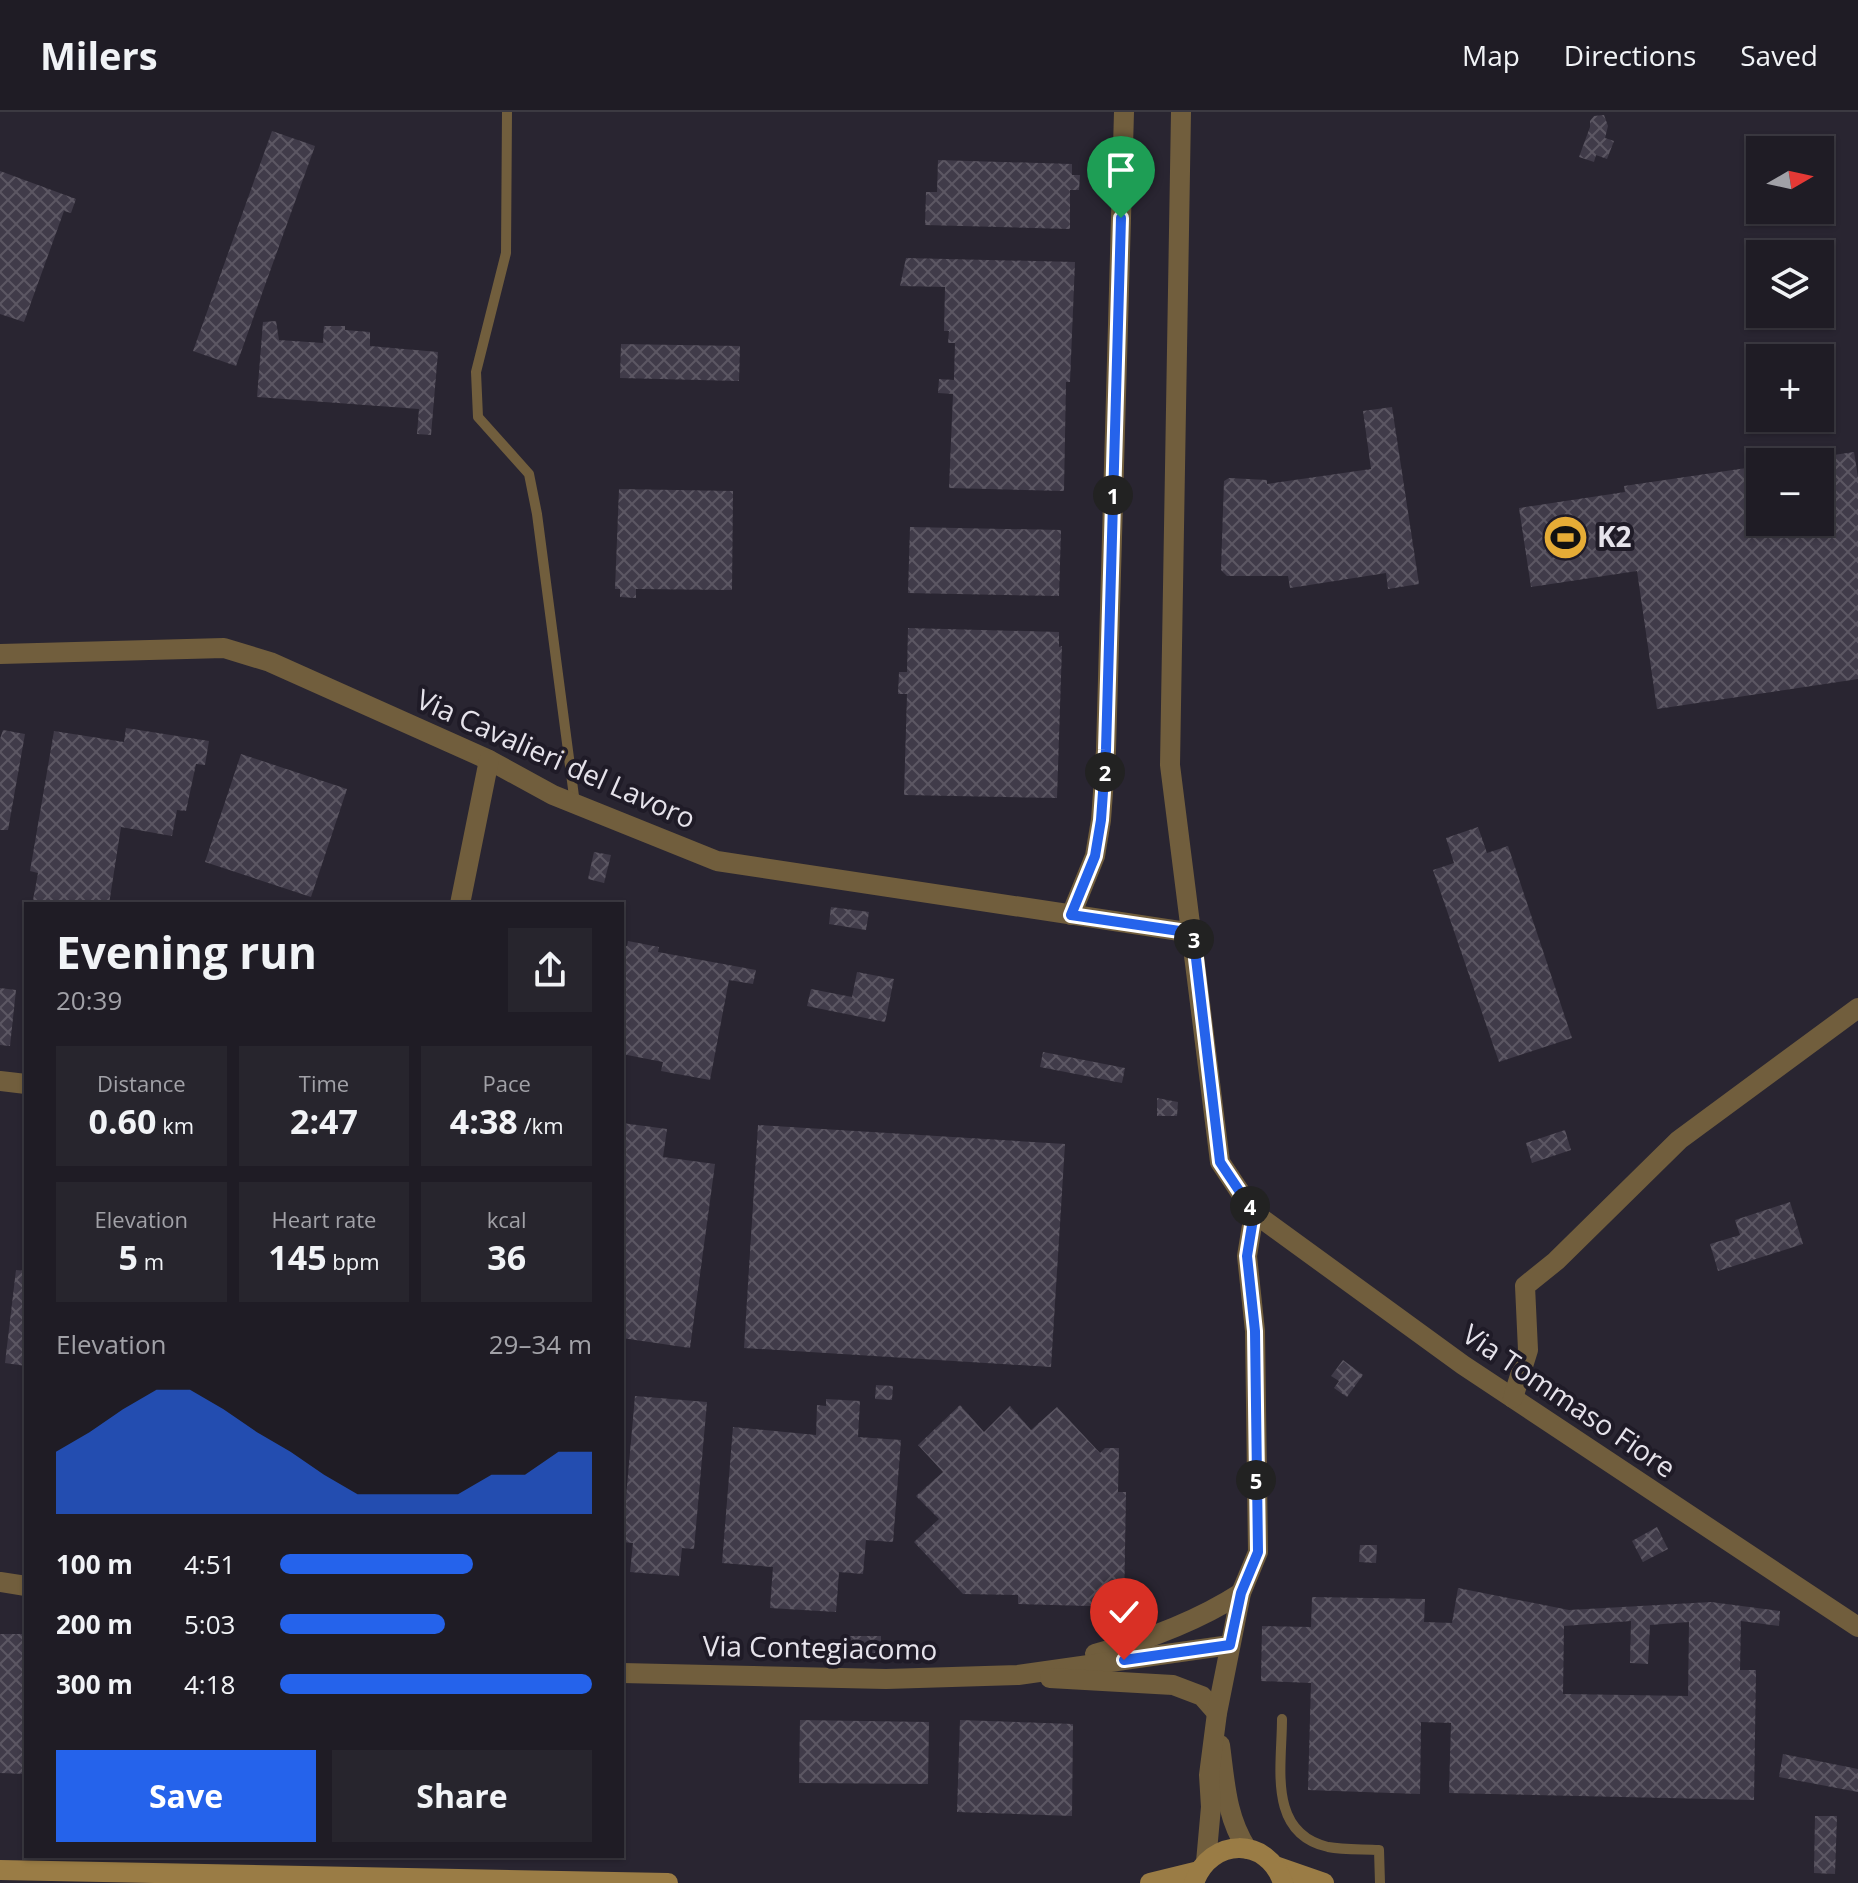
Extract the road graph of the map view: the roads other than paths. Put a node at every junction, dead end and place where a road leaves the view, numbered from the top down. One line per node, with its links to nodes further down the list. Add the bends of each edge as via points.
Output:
1 (507, 112): 6 (lane, via 506,253 476,372 478,417 529,474)
2 (1124, 112): 8 (street, via 1102,806 1095,856)
3 (1181, 112): 9 (street, via 1170,765)
4 (0, 654): 5 (street, Via Cavalieri del Lavoro, via 224,648 270,662)
5 (489, 760): 6 (street, Via Cavalieri del Lavoro); 7 (street)
6 (575, 804): 8 (street, Via Cavalieri del Lavoro, via 717,861)
7 (460, 902)
8 (1071, 915): 9 (street, Via Cavalieri del Lavoro)
9 (1193, 933): 13 (street, via 1220,1162)
10 (1858, 1008): 14 (street, via 1679,1140 1525,1286 1528,1350)
11 (0, 1081): 12 (street)
12 (24, 1084)
13 (1254, 1213): 14 (street, Via Tommaso Fiore); 17 (street, via 1247,1256 1255,1331 1258,1552)
14 (1513, 1398): 18 (street, Via Tommaso Fiore)
15 (0, 1582): 16 (street)
16 (24, 1586)
17 (1241, 1593): 19 (street); 21 (street, Via Contegiacomo, via 1155,1636)
18 (1858, 1627)
19 (1230, 1645): 21 (street, Via Contegiacomo); 22 (street)
20 (624, 1673): 21 (street, Via Contegiacomo, via 886,1679)
21 (1018, 1675): 22 (street, Via Contegiacomo, via 1173,1685 1202,1696)
22 (1217, 1713): 24 (street, via 1228,1807); 26 (street, via 1209,1775 1211,1807)
23 (1282, 1719): 31 (lane, via 1281,1803 1288,1821 1303,1837 1328,1847 1379,1850)
24 (1247, 1849): 26 (main road, via 1225,1850); 27 (main road, via 1258,1852)
25 (0, 1870): 28 (main road)
26 (1200, 1872): 29 (main road)
27 (1279, 1874): 30 (main road)
28 (668, 1883)
29 (1150, 1883)
30 (1324, 1883)
31 (1380, 1883)

